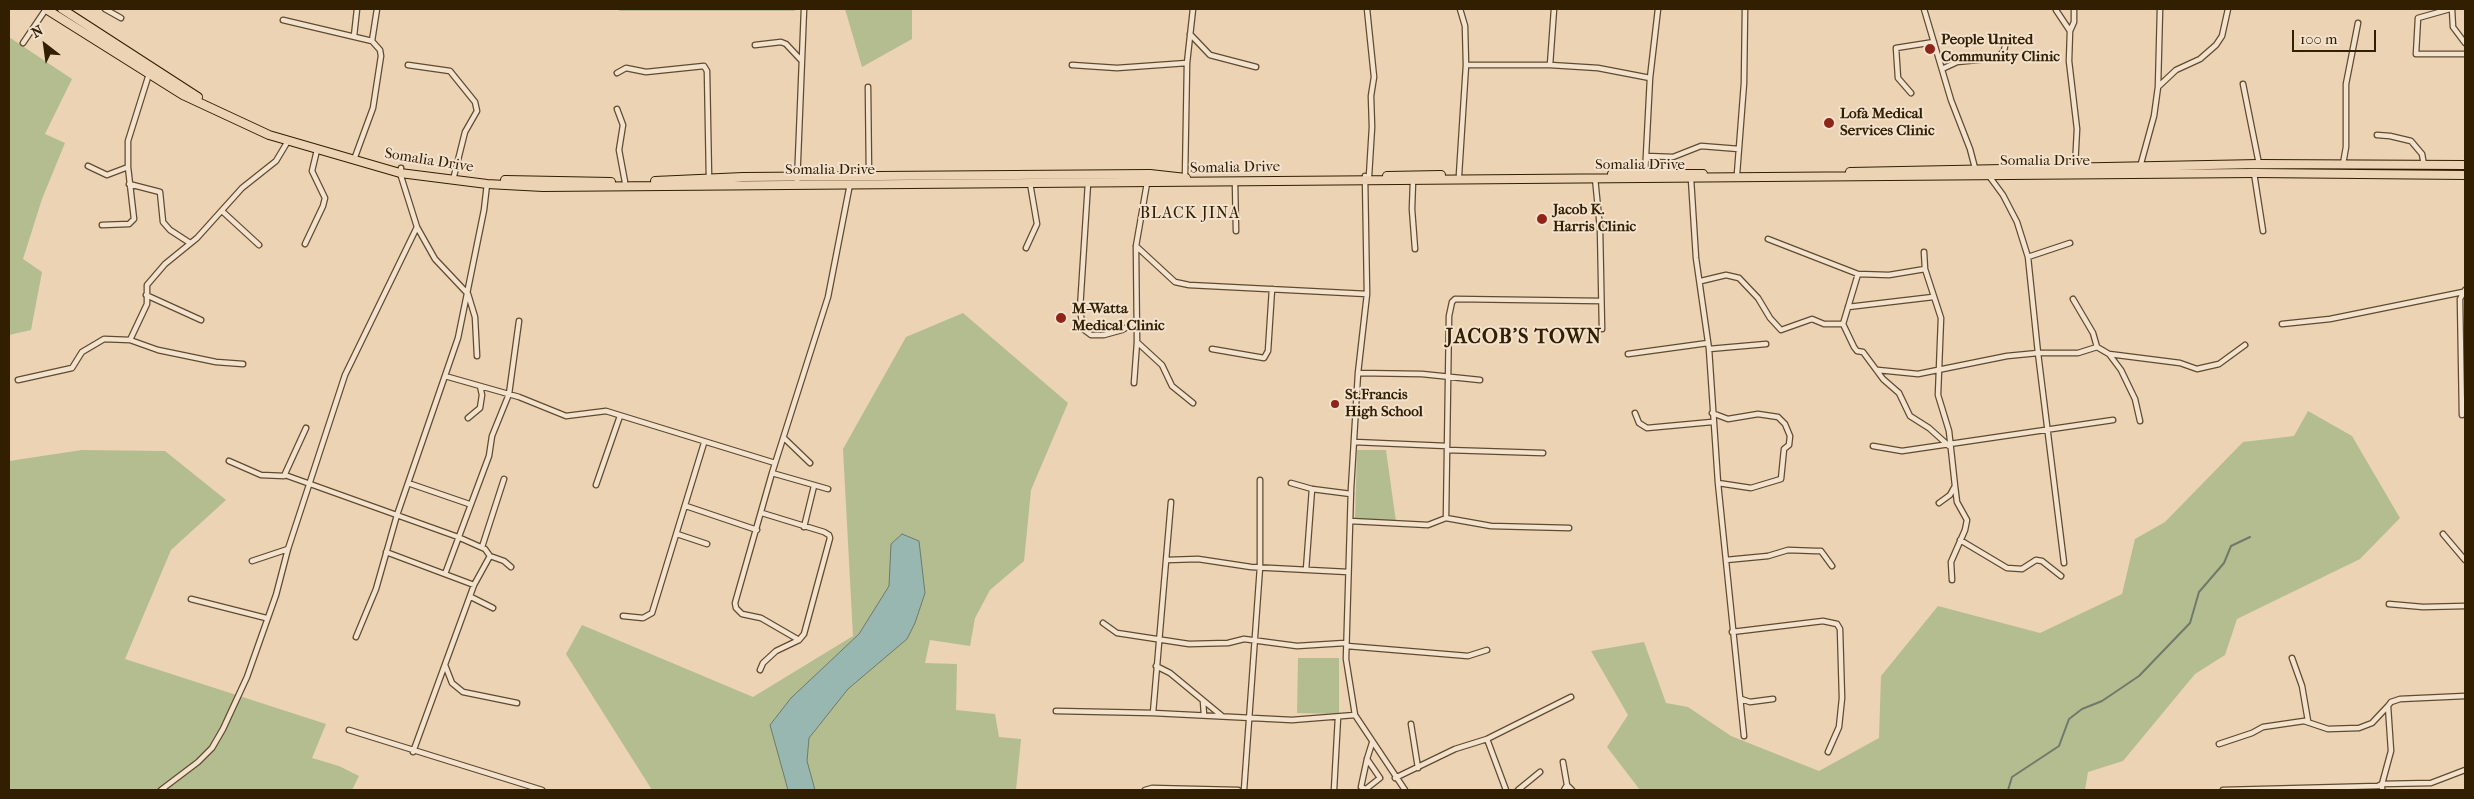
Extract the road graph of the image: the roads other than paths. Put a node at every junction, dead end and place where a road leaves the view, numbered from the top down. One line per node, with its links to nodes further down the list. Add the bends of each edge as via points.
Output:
1 (46, 9): 29 (street); 42 (main road, Somalia Drive)
2 (62, 9): 19 (main road, Somalia Drive)
3 (105, 9): 20 (street)
4 (357, 9): 25 (street)
5 (377, 9): 26 (street)
6 (804, 9): 33 (street)
7 (1192, 9): 24 (street)
8 (1367, 9): 74 (street, via 1374,77)
9 (1460, 9): 37 (street, via 1466,26)
10 (1554, 9): 38 (street)
11 (1658, 9): 43 (street)
12 (1745, 9): 51 (street, via 1744,82)
13 (1924, 9): 28 (street)
14 (2074, 9): 23 (street)
15 (2160, 9): 46 (street)
16 (2228, 9): 46 (street, via 2222,36 2216,45 2200,58 2176,70)
17 (2451, 9): 30 (street, via 2453,27); 32 (street, via 2418,18 2416,54)
18 (2056, 10): 23 (street)
19 (73, 12): 53 (main road, Somalia Drive, via 181,88 222,110 285,136)
20 (121, 18)
21 (283, 20): 25 (street)
22 (2358, 23): 56 (street, via 2346,84)
23 (2070, 31): 61 (street, via 2069,61 2077,130)
24 (1190, 34): 34 (street); 39 (street, via 1210,55)
25 (354, 36): 26 (street)
26 (372, 41): 53 (street, via 381,56 373,108)
27 (2006, 41): 40 (street, via 2004,51 1997,58 1957,62)
28 (1934, 42): 40 (street); 47 (street, via 1896,48 1898,78)
29 (24, 43)
30 (2465, 43)
31 (755, 46): 33 (street, via 782,42)
32 (2465, 54)
33 (801, 60): 78 (street)
34 (1187, 63): 36 (street, via 1117,68); 73 (street)
35 (408, 64): 70 (street, via 450,70 475,102 477,111 465,132)
36 (1072, 65)
37 (1466, 65): 38 (street); 67 (street)
38 (1550, 65): 43 (street, via 1598,68)
39 (1256, 67)
40 (1942, 70): 63 (street)
41 (617, 73): 77 (street, via 626,68 646,72 704,66 707,71)
42 (149, 74): 50 (main road, Somalia Drive, via 218,113); 60 (street, via 130,132)
43 (1650, 78): 54 (street)
44 (2243, 84): 55 (street)
45 (868, 87): 71 (street)
46 (2158, 87): 62 (street)
47 (1911, 93)
48 (617, 109): 80 (street, via 623,125 619,150)
49 (2377, 135): 57 (street, via 2411,141 2422,154)
50 (288, 141): 52 (main road, Somalia Drive); 88 (street, via 276,161 242,188)
51 (1738, 149): 54 (street, via 1701,146 1673,157); 66 (street)
52 (317, 150): 64 (main road, Somalia Drive); 96 (street, via 312,171 325,198)
53 (355, 156): 64 (main road, Somalia Drive)
54 (1646, 156): 72 (street)
55 (2259, 164): 56 (main road, Somalia Drive); 62 (main road, Somalia Drive)
56 (2343, 164): 57 (main road, Somalia Drive)
57 (2424, 165): 58 (main road, Somalia Drive)
58 (2465, 165)
59 (88, 166): 60 (street, via 107,175)
60 (128, 167): 85 (street)
61 (2075, 167): 62 (main road, Somalia Drive); 63 (main road, Somalia Drive)
62 (2140, 167)
63 (1975, 168): 66 (main road, Somalia Drive)
64 (401, 171): 70 (main road, Somalia Drive); 86 (main road, Somalia Drive); 90 (street)
65 (2254, 173): 68 (main road, Somalia Drive); 69 (main road, Somalia Drive); 92 (street)
66 (1737, 174): 72 (main road, Somalia Drive)
67 (1459, 175): 72 (main road, Somalia Drive); 74 (main road, Somalia Drive)
68 (1988, 175): 76 (main road, Somalia Drive); 102 (street, via 2017,222)
69 (2465, 175)
70 (454, 176): 80 (main road, Somalia Drive, via 485,180)
71 (868, 176): 73 (main road, Somalia Drive, via 1150,174); 78 (main road, Somalia Drive)
72 (1644, 176): 75 (main road, Somalia Drive); 76 (main road, Somalia Drive)
73 (1185, 178): 74 (main road, Somalia Drive)
74 (1366, 178): 79 (main road, Somalia Drive); 81 (main road, Somalia Drive); 109 (street)
75 (1595, 178): 79 (main road, Somalia Drive); 113 (street, via 1600,228)
76 (1691, 179): 105 (street, via 1696,258)
77 (709, 180): 78 (main road, Somalia Drive, via 743,177); 80 (main road, Somalia Drive)
78 (797, 180): 86 (main road, Somalia Drive, via 552,187); 87 (main road, Somalia Drive)
79 (1413, 181): 100 (street)
80 (625, 182)
81 (1235, 182): 84 (main road, Somalia Drive); 91 (street)
82 (1030, 183): 83 (main road, Somalia Drive); 87 (main road, Somalia Drive); 99 (street, via 1037,224)
83 (1088, 183): 84 (main road, Somalia Drive); 117 (street, via 1080,309 1083,329 1092,335 1104,335)
84 (1147, 183): 98 (street)
85 (129, 184): 89 (street, via 134,215 132,222); 94 (street, via 160,192 163,222)
86 (487, 184): 108 (street)
87 (850, 184): 155 (street, via 828,297)
88 (222, 211): 94 (street); 97 (street)
89 (102, 224)
90 (417, 227): 108 (street, via 435,259); 172 (street, via 345,375)
91 (1236, 231)
92 (2263, 231)
93 (1768, 239): 104 (street)
94 (190, 243): 110 (street, via 158,271 147,285)
95 (2070, 243): 102 (street)
96 (305, 244)
97 (259, 245)
98 (1136, 246): 106 (street, via 1174,282); 117 (street)
99 (1026, 248)
100 (1415, 249)
101 (1924, 252): 103 (street)
102 (2028, 257): 129 (street)
103 (1925, 269): 104 (street, via 1889,275); 111 (street)
104 (1858, 274): 114 (street)
105 (1701, 281): 118 (street, via 1726,275 1739,278 1781,330 1812,319 1824,324); 123 (street)
106 (1272, 289): 109 (street); 127 (street, via 1268,351 1264,358)
107 (2464, 291): 119 (street, via 2330,319); 147 (street, via 2460,299)
108 (468, 294): 132 (street, via 475,317); 137 (street)
109 (1367, 294): 136 (street)
110 (146, 295): 115 (street); 121 (street, via 147,304)
111 (1933, 297): 114 (street); 135 (street, via 1941,318)
112 (2073, 299): 126 (street, via 2093,333)
113 (1601, 301): 120 (street); 138 (street, via 1456,299 1452,302 1449,316)
114 (1848, 307): 118 (street)
115 (201, 320)
116 (519, 321): 143 (street)
117 (1136, 322): 122 (street)
118 (1843, 324): 134 (street, via 1857,351 1863,352)
119 (2282, 324)
120 (1602, 329)
121 (130, 340): 133 (street, via 158,350); 139 (street, via 100,340 82,352 72,368)
122 (1137, 342): 141 (street); 144 (street, via 1162,365 1172,386)
123 (1708, 343): 128 (street); 130 (street)
124 (1766, 344): 128 (street)
125 (2245, 345): 131 (street, via 2219,364 2197,369 2180,363)
126 (2097, 347): 129 (street, via 2078,353); 131 (street)
127 (1212, 349)
128 (1709, 349): 146 (street)
129 (2038, 353): 135 (street, via 2007,356); 154 (street)
130 (1628, 354)
131 (2109, 354): 151 (street, via 2135,399)
132 (476, 356)
133 (243, 364)
134 (1878, 370): 135 (street, via 1907,374); 159 (street, via 1903,398 1910,416)
135 (1939, 371): 159 (street, via 1938,395 1948,426)
136 (1358, 373): 138 (street); 156 (street)
137 (446, 376): 142 (street); 169 (street)
138 (1448, 377): 140 (street); 160 (street)
139 (18, 380)
140 (1480, 380)
141 (1134, 383)
142 (480, 386): 143 (street); 149 (street, via 480,408)
143 (509, 394): 148 (street, via 566,416 601,411); 181 (street)
144 (1193, 403)
145 (1635, 413): 152 (street, via 1639,423 1647,428)
146 (1712, 413): 152 (street); 171 (street, via 1728,419 1769,414 1778,417 1790,436 1789,445 1784,449 1780,479 1751,488)
147 (2462, 415)
148 (620, 416): 157 (street); 173 (street)
149 (468, 418)
150 (2113, 420): 154 (street)
151 (2140, 421)
152 (1712, 422): 171 (street)
153 (306, 428): 166 (street)
154 (2047, 428): 159 (street); 203 (street)
155 (784, 438): 163 (street); 164 (street)
156 (1354, 442): 160 (street, via 1410,442); 178 (street)
157 (704, 443): 164 (street); 182 (street)
158 (1873, 446): 159 (street, via 1902,451)
159 (1949, 446): 175 (street)
160 (1447, 448): 161 (street); 185 (street)
161 (1543, 453)
162 (229, 461): 166 (street, via 261,475)
163 (810, 463)
164 (775, 464): 165 (street)
165 (772, 473): 174 (street); 183 (street)
166 (286, 475): 172 (street)
167 (504, 479): 195 (street)
168 (1260, 480): 206 (street)
169 (408, 482): 181 (street); 184 (street)
170 (1291, 483): 177 (street)
171 (1718, 483): 200 (street)
172 (310, 485): 184 (street); 196 (street)
173 (596, 485)
174 (814, 486): 176 (street); 187 (street)
175 (1954, 486): 180 (street, via 1950,495); 193 (street, via 1966,520)
176 (828, 489)
177 (1312, 489): 178 (street); 207 (street)
178 (1351, 494): 186 (street)
179 (1171, 502): 199 (street)
180 (1939, 503)
181 (470, 504): 192 (street)
182 (686, 506): 189 (street); 190 (street)
183 (762, 512): 187 (street); 189 (street)
184 (397, 516): 192 (street); 197 (street)
185 (1446, 518): 186 (street, via 1428,524); 188 (street, via 1491,526)
186 (1350, 521): 208 (street)
187 (804, 527): 224 (street, via 824,532 830,538 804,634)
188 (1569, 528)
189 (757, 530): 224 (street, via 736,608 742,614 761,618)
190 (677, 534): 194 (street); 218 (street, via 652,613 643,618)
191 (2443, 534): 201 (street)
192 (458, 537): 195 (street); 209 (street)
193 (1960, 540): 210 (street, via 2007,568 2022,569 2036,560); 211 (street, via 1951,562)
194 (707, 544)
195 (482, 547): 198 (street)
196 (288, 550): 202 (street); 219 (street)
197 (386, 552): 209 (street); 222 (street, via 376,589)
198 (490, 556): 205 (street); 212 (street)
199 (1167, 560): 206 (street, via 1198,559); 225 (street)
200 (1726, 560): 204 (street, via 1768,556 1788,550 1821,551); 221 (street)
201 (2465, 560)
202 (252, 562)
203 (2064, 563)
204 (1832, 566)
205 (511, 567)
206 (1260, 567): 207 (street); 223 (street)
207 (1306, 570): 208 (street)
208 (1348, 572): 226 (street)
209 (445, 574): 212 (street)
210 (2061, 576)
211 (1952, 580)
212 (474, 585): 213 (street)
213 (470, 598): 217 (street); 229 (street)
214 (191, 600): 219 (street)
215 (2389, 604): 216 (street, via 2423,608)
216 (2465, 606)
217 (493, 608)
218 (623, 616)
219 (266, 618): 264 (street, via 247,676 212,748)
220 (1103, 624): 225 (street, via 1117,633)
221 (1732, 632): 234 (street); 254 (street, via 1824,621 1837,624 1840,629 1842,698 1839,727)
222 (356, 637)
223 (1254, 639): 225 (street, via 1189,644); 226 (street, via 1297,646); 245 (street)
224 (799, 640): 231 (street, via 776,651)
225 (1159, 640): 230 (street)
226 (1346, 644): 227 (street, via 1468,656); 241 (street)
227 (1487, 650)
228 (2292, 658): 246 (street, via 2302,686)
229 (445, 665): 237 (street, via 452,683 463,692); 253 (street)
230 (1156, 666): 236 (street, via 1170,673); 240 (street)
231 (760, 670)
232 (1571, 696): 250 (street)
233 (2465, 696): 238 (street, via 2400,699)
234 (1741, 699): 235 (street, via 1750,702); 249 (street)
235 (1773, 699)
236 (1203, 701): 242 (street); 243 (street)
237 (517, 704)
238 (2388, 706): 246 (street, via 2372,723 2359,728 2328,729); 261 (street, via 2391,751)
239 (1056, 711): 240 (street)
240 (1153, 713): 242 (street)
241 (1355, 715): 244 (street); 251 (street)
242 (1204, 716): 243 (street)
243 (1223, 716): 245 (street)
244 (1338, 717): 245 (street); 269 (street)
245 (1247, 719): 268 (street)
246 (2308, 721): 252 (street, via 2263,727)
247 (1411, 724): 257 (street)
248 (349, 730): 253 (street)
249 (1744, 736)
250 (1487, 739): 257 (street, via 1455,749); 271 (street)
251 (1372, 743): 255 (street); 260 (street)
252 (2220, 744)
253 (413, 752): 265 (street)
254 (1828, 752)
255 (1367, 759): 255 (street, via 1361,787 1366,789 1380,778)
256 (1563, 762): 262 (street)
257 (1418, 768): 260 (street)
258 (2465, 770): 261 (street, via 2431,783)
259 (1540, 772): 272 (street)
260 (1395, 778): 270 (street)
261 (2382, 784): 263 (street); 276 (street)
262 (1567, 785): 273 (street); 274 (street)
263 (2242, 789): 275 (street)
264 (161, 790)
265 (542, 790)
266 (1145, 790): 267 (street)
267 (1238, 790)
268 (1244, 790)
269 (1334, 790)
270 (1404, 790)
271 (1506, 790)
272 (1518, 790)
273 (1564, 790)
274 (1572, 790)
275 (2223, 790)
276 (2382, 790)

